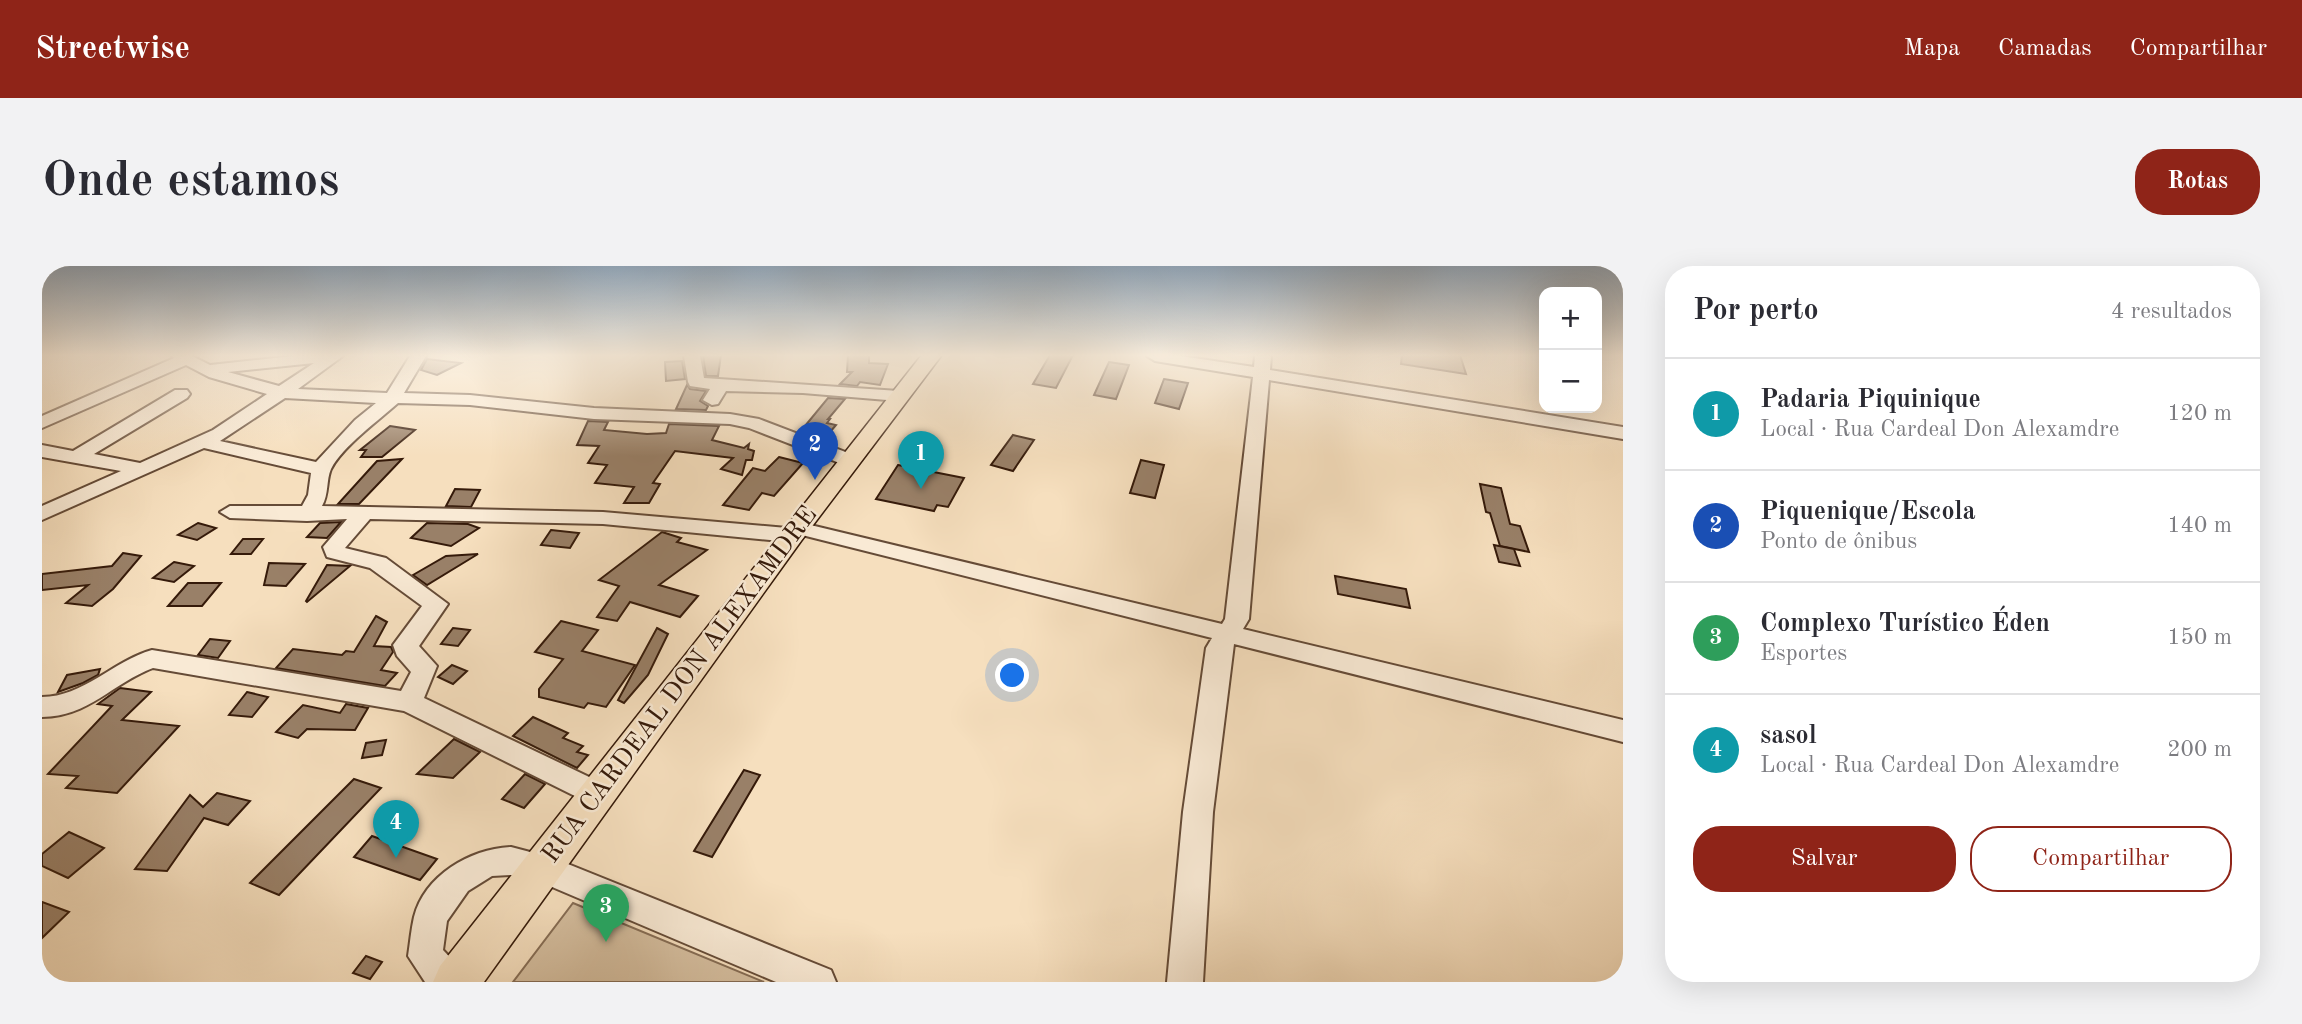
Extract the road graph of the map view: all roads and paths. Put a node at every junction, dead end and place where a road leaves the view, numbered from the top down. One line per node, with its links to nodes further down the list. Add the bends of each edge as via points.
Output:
1 (126, 389): 15 (street)
2 (269, 389): 11 (street)
3 (287, 389): 11 (street)
4 (397, 389): 13 (street)
5 (718, 389): 14 (street)
6 (820, 389): 12 (street)
7 (904, 389): 12 (main road, RUA CARDEAL DON ALEXAMDRE)
8 (1260, 389): 28 (street, via 1237,620)
9 (1395, 389): 16 (street)
10 (181, 394): 19 (street)
11 (280, 394): 13 (street); 17 (street)
12 (899, 396): 20 (main road, RUA CARDEAL DON ALEXAMDRE)
13 (391, 400): 14 (street, via 456,399 550,410); 22 (street, via 361,424)
14 (700, 418): 20 (street, via 753,423)
15 (43, 422)
16 (1623, 433)
17 (204, 442): 21 (street); 22 (street)
18 (42, 451): 19 (street)
19 (78, 456): 21 (street)
20 (849, 460): 27 (main road, RUA CARDEAL DON ALEXAMDRE)
21 (143, 469): 24 (street)
22 (321, 469): 26 (street, via 318,495)
23 (230, 512): 26 (street)
24 (42, 514)
25 (363, 514): 26 (street); 27 (street, via 603,518); 29 (street, via 334,547 335,552 378,563 436,604 406,645 424,666)
26 (307, 515)
27 (795, 532): 28 (street); 32 (main road, RUA CARDEAL DON ALEXAMDRE)
28 (1231, 633): 31 (street); 37 (street, via 1219,648 1198,812)
29 (409, 702): 30 (street, via 152,659 70,704); 32 (street)
30 (42, 707)
31 (1623, 731)
32 (597, 795): 33 (main road, RUA CARDEAL DON ALEXAMDRE)
33 (542, 868): 34 (street, via 511,861 487,862 456,881 431,916 425,956); 35 (main road, RUA CARDEAL DON ALEXAMDRE); 36 (street)
34 (449, 982)
35 (456, 982)
36 (818, 982)
37 (1185, 982)

